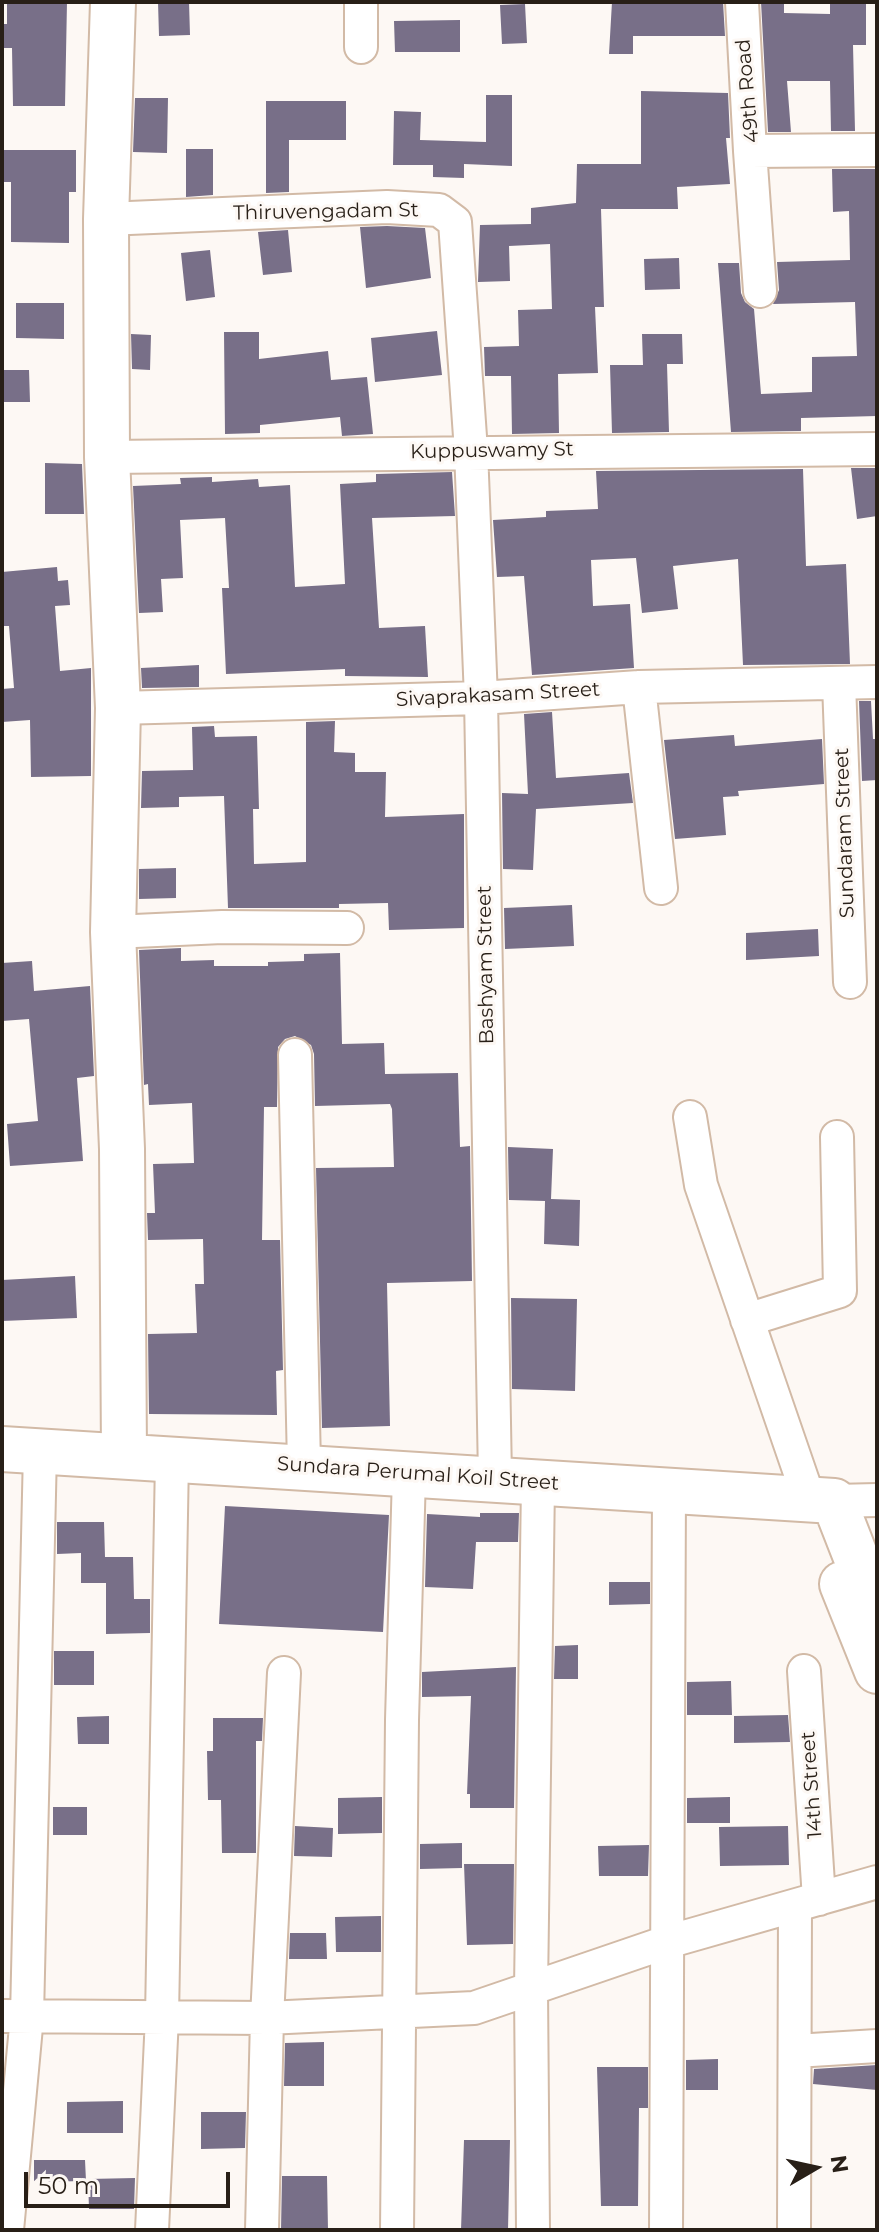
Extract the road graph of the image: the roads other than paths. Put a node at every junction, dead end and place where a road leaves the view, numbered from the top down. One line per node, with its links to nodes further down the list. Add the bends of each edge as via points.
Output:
1 (113, 2): 7 (street)
2 (361, 2): 4 (street)
3 (742, 2): 6 (street, 49th Road)
4 (361, 47)
5 (877, 150): 6 (street, 49th Road)
6 (750, 151): 8 (street)
7 (106, 219): 10 (street, Thiruvengadam St, via 387,207 448,215 455,222); 11 (street)
8 (760, 291)
9 (877, 449): 10 (street, Kuppuswamy St)
10 (471, 451): 11 (street, Kuppuswamy St); 15 (street, Bashyam Street)
11 (107, 457): 16 (street)
12 (877, 682): 13 (street, Sivaprakasam Street)
13 (839, 683): 14 (street, Sivaprakasam Street); 20 (street, Sundaram Street)
14 (639, 687): 15 (street, Sivaprakasam Street); 17 (street)
15 (481, 698): 16 (street, Sivaprakasam Street); 30 (street, Bashyam Street)
16 (118, 708): 19 (street)
17 (661, 888)
18 (347, 928): 19 (street)
19 (113, 932): 26 (street, via 122,1149)
20 (850, 982)
21 (295, 1055): 28 (street)
22 (690, 1117): 24 (street, via 701,1185)
23 (837, 1137): 24 (street, via 840,1291)
24 (747, 1320): 33 (street)
25 (21, 1450): 26 (street, Sundara Perumal Koil Street); 44 (street)
26 (124, 1456): 27 (street, Sundara Perumal Koil Street)
27 (172, 1459): 28 (street, Sundara Perumal Koil Street); 45 (street)
28 (304, 1465): 29 (street, Sundara Perumal Koil Street)
29 (409, 1475): 30 (street, Sundara Perumal Koil Street); 43 (street)
30 (495, 1478): 31 (street, Sundara Perumal Koil Street)
31 (538, 1483): 32 (street, Sundara Perumal Koil Street); 42 (street)
32 (669, 1488): 33 (street, Sundara Perumal Koil Street); 41 (street)
33 (821, 1500): 34 (street); 35 (street); 37 (street)
34 (877, 1500)
35 (877, 1611)
36 (804, 1671): 40 (street, 14th Street)
37 (877, 1671)
38 (284, 1673): 46 (street)
39 (877, 1882): 40 (street)
40 (807, 1903): 41 (street); 48 (street, 14th Street)
41 (667, 1942): 42 (street); 54 (street)
42 (531, 1989): 43 (street, via 474,2008); 53 (street)
43 (398, 2014): 46 (street); 52 (street)
44 (14, 2016): 45 (street); 49 (street)
45 (162, 2017): 46 (street); 50 (street)
46 (267, 2018): 51 (street)
47 (877, 2046): 48 (street)
48 (795, 2051): 55 (street, 14th Street)
49 (7, 2230)
50 (152, 2230)
51 (262, 2230)
52 (397, 2230)
53 (533, 2230)
54 (666, 2230)
55 (794, 2230)

